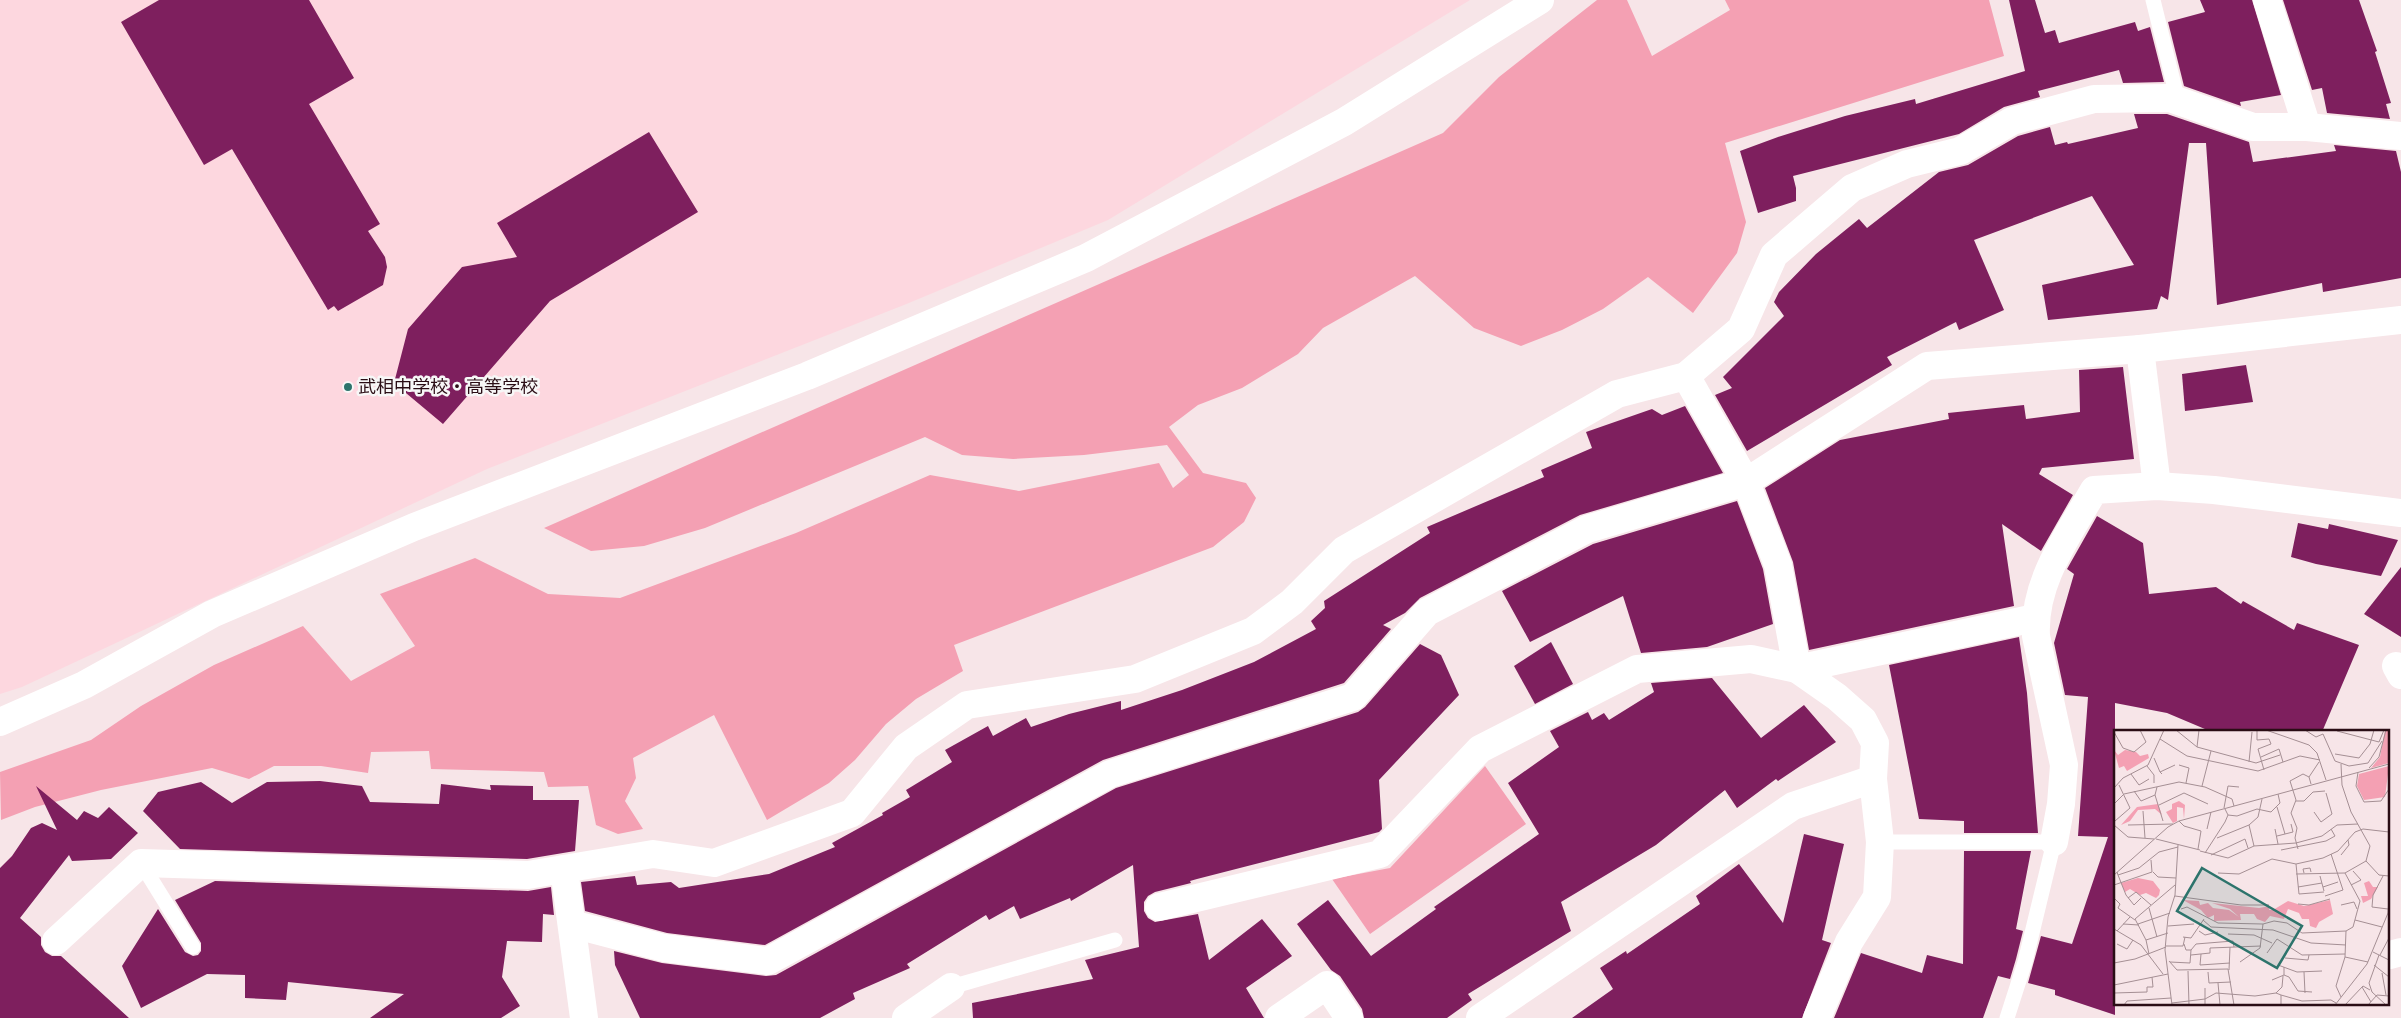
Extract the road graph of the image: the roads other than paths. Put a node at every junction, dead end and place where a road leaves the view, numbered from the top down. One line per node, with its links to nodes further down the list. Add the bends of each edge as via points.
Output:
1 (1540, 0): 15 (street, via 1344,122 1086,258 808,376 406,531 212,614 84,685)
2 (2152, 0): 4 (lane)
3 (2267, 0): 5 (street)
4 (2178, 101): 5 (street, via 2253,126); 9 (street, via 2170,98 2094,99 2012,121 1960,150 1906,164 1852,188 1774,255 1740,329)
5 (2307, 126): 6 (street)
6 (2401, 136)
7 (2401, 320): 8 (street)
8 (2140, 350): 10 (street, via 1927,366); 11 (street)
9 (1686, 376): 10 (street); 20 (street, via 1617,394 1344,550 1292,602 1253,631 1135,679 967,705 906,747 852,813 714,863 653,854)
10 (1746, 482): 14 (street, via 1778,565); 22 (street, via 1587,529 1427,612 1352,697 1110,774 768,961 664,948)
11 (2157, 486): 12 (street); 13 (street, via 2094,490 2045,577)
12 (2401, 513)
13 (2035, 618): 14 (street); 18 (street, via 2036,636 2064,765)
14 (1797, 668): 16 (street, via 1863,720 1875,743); 21 (street, via 1751,659 1637,669 1480,749 1380,854)
15 (0, 722)
16 (1873, 779): 17 (street); 27 (street, via 1793,806)
17 (1880, 842): 18 (lane); 32 (street, via 1877,897 1849,942)
18 (2054, 842): 33 (lane, via 2025,962)
19 (142, 863): 20 (street, via 528,874); 24 (street); 25 (lane)
20 (564, 869): 22 (street)
21 (1159, 908)
22 (572, 924): 28 (street)
23 (1115, 940): 26 (lane)
24 (56, 941)
25 (193, 947)
26 (951, 987): 29 (street)
27 (1494, 1014)
28 (584, 1018)
29 (906, 1018)
30 (1280, 1018): 31 (street, via 1327,985)
31 (1349, 1018)
32 (1817, 1018)
33 (2007, 1018)

